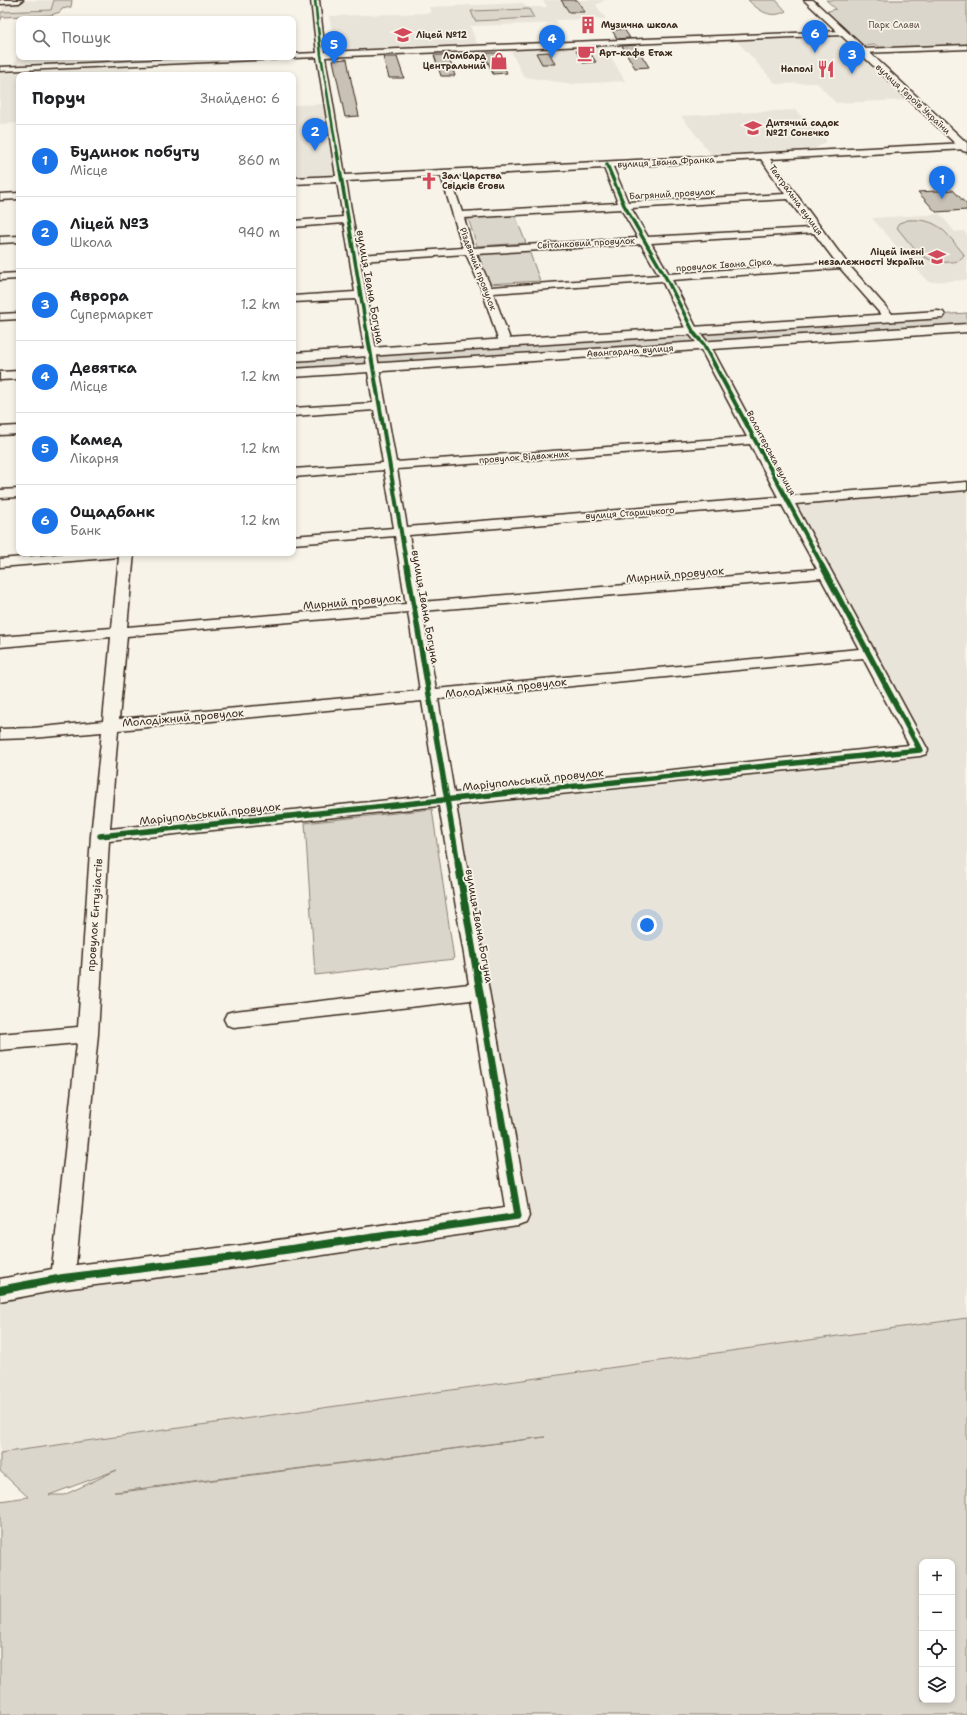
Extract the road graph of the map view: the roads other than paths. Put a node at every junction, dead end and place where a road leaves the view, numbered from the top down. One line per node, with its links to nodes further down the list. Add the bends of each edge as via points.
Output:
1 (19, 0): 4 (street)
2 (315, 0): 8 (street, вулиця Івана Богуна)
3 (808, 0): 5 (street, вулиця Героїв України)
4 (0, 1)
5 (842, 33): 7 (street, вулиця Героїв України); 8 (street)
6 (967, 47): 7 (street)
7 (862, 51): 12 (street, вулиця Героїв України)
8 (321, 55): 9 (street); 16 (street, вулиця Івана Богуна)
9 (296, 56)
10 (208, 60): 11 (street)
11 (0, 69)
12 (966, 147): 13 (street, вулиця Івана Франка)
13 (764, 157): 14 (street, вулиця Івана Франка); 20 (street, Театральна вулиця)
14 (607, 165): 15 (street, вулиця Івана Франка); 21 (street, Волонтерська вулиця)
15 (445, 173): 16 (street, вулиця Івана Франка); 22 (street, Різдвяний провулок)
16 (342, 179): 17 (street, вулиця Івана Франка); 23 (street, вулиця Івана Богуна)
17 (296, 181)
18 (0, 196): 19 (street)
19 (16, 196)
20 (791, 196): 21 (street, Багряний провулок); 25 (street, Театральна вулиця)
21 (624, 205): 22 (street, Багряний провулок); 27 (street, Волонтерська вулиця)
22 (458, 215): 29 (street, Різдвяний провулок)
23 (348, 220): 24 (street); 30 (street, вулиця Івана Богуна)
24 (296, 224)
25 (818, 230): 27 (street, Світанковий провулок); 31 (street, Театральна вулиця)
26 (16, 239): 28 (street)
27 (643, 239): 29 (street, Світанковий провулок); 34 (street, Волонтерська вулиця)
28 (0, 240)
29 (469, 250): 30 (street, Світанковий провулок); 35 (street, Різдвяний провулок)
30 (355, 258): 36 (street, вулиця Івана Богуна)
31 (843, 265): 34 (street, провулок Івана Сірка); 41 (street, Театральна вулиця)
32 (16, 276): 33 (street)
33 (0, 277)
34 (666, 278): 35 (street, провулок Івана Сірка); 43 (street, Волонтерська вулиця)
35 (487, 290): 44 (street, Різдвяний провулок)
36 (361, 295): 37 (street); 46 (street, вулиця Івана Богуна)
37 (296, 299)
38 (951, 314): 41 (street, Авангардна вулиця)
39 (16, 316): 40 (street)
40 (0, 318)
41 (889, 318): 43 (street, Авангардна вулиця)
42 (967, 328): 45 (street, Авангардна вулиця)
43 (692, 330): 44 (street, Авангардна вулиця); 45 (street, Волонтерська вулиця)
44 (505, 342): 46 (street, Авангардна вулиця)
45 (704, 346): 48 (street, Авангардна вулиця); 56 (street, Волонтерська вулиця)
46 (371, 352): 47 (street, Авангардна вулиця); 48 (street, вулиця Івана Богуна)
47 (296, 357)
48 (374, 369): 49 (street, Авангардна вулиця); 52 (street, вулиця Івана Богуна)
49 (296, 373)
50 (16, 375): 51 (street)
51 (0, 376)
52 (380, 406): 53 (street); 57 (street, вулиця Івана Богуна)
53 (296, 412)
54 (16, 430): 55 (street)
55 (0, 431)
56 (754, 440): 57 (street, провулок Відважних); 62 (street, Волонтерська вулиця)
57 (390, 466): 58 (street, провулок Відважних); 63 (street, вулиця Івана Богуна)
58 (296, 473)
59 (967, 486): 62 (street, вулиця Старицького)
60 (16, 493): 61 (street)
61 (0, 494)
62 (787, 501): 63 (street, вулиця Старицького); 68 (street, Волонтерська вулиця)
63 (402, 531): 64 (street, вулиця Старицького); 69 (street, вулиця Івана Богуна)
64 (296, 540)
65 (85, 556): 67 (street)
66 (127, 556): 70 (street, провулок Ентузіастів)
67 (0, 563)
68 (825, 573): 69 (street, Мирний провулок); 72 (street, Волонтерська вулиця)
69 (414, 606): 70 (street, Мирний провулок); 73 (street, вулиця Івана Богуна)
70 (119, 631): 71 (street, Мирний провулок); 74 (street, провулок Ентузіастів)
71 (0, 642)
72 (868, 653): 73 (street, Молодіжний провулок); 76 (street, Волонтерська вулиця)
73 (429, 695): 74 (street, Молодіжний провулок); 77 (street, вулиця Івана Богуна)
74 (110, 724): 75 (street, Молодіжний провулок); 78 (street, провулок Ентузіастів)
75 (0, 734)
76 (920, 750): 77 (street, Маріупольський провулок)
77 (447, 800): 78 (street, Маріупольський провулок); 79 (street, вулиця Івана Богуна)
78 (100, 836): 81 (street, провулок Ентузіастів)
79 (480, 991): 80 (street); 83 (street, вулиця Івана Богуна, via 518,1216 243,1256)
80 (234, 1019)
81 (88, 1034): 82 (street); 83 (street, провулок Ентузіастів)
82 (0, 1042)
83 (63, 1278): 84 (street)
84 (0, 1290)

